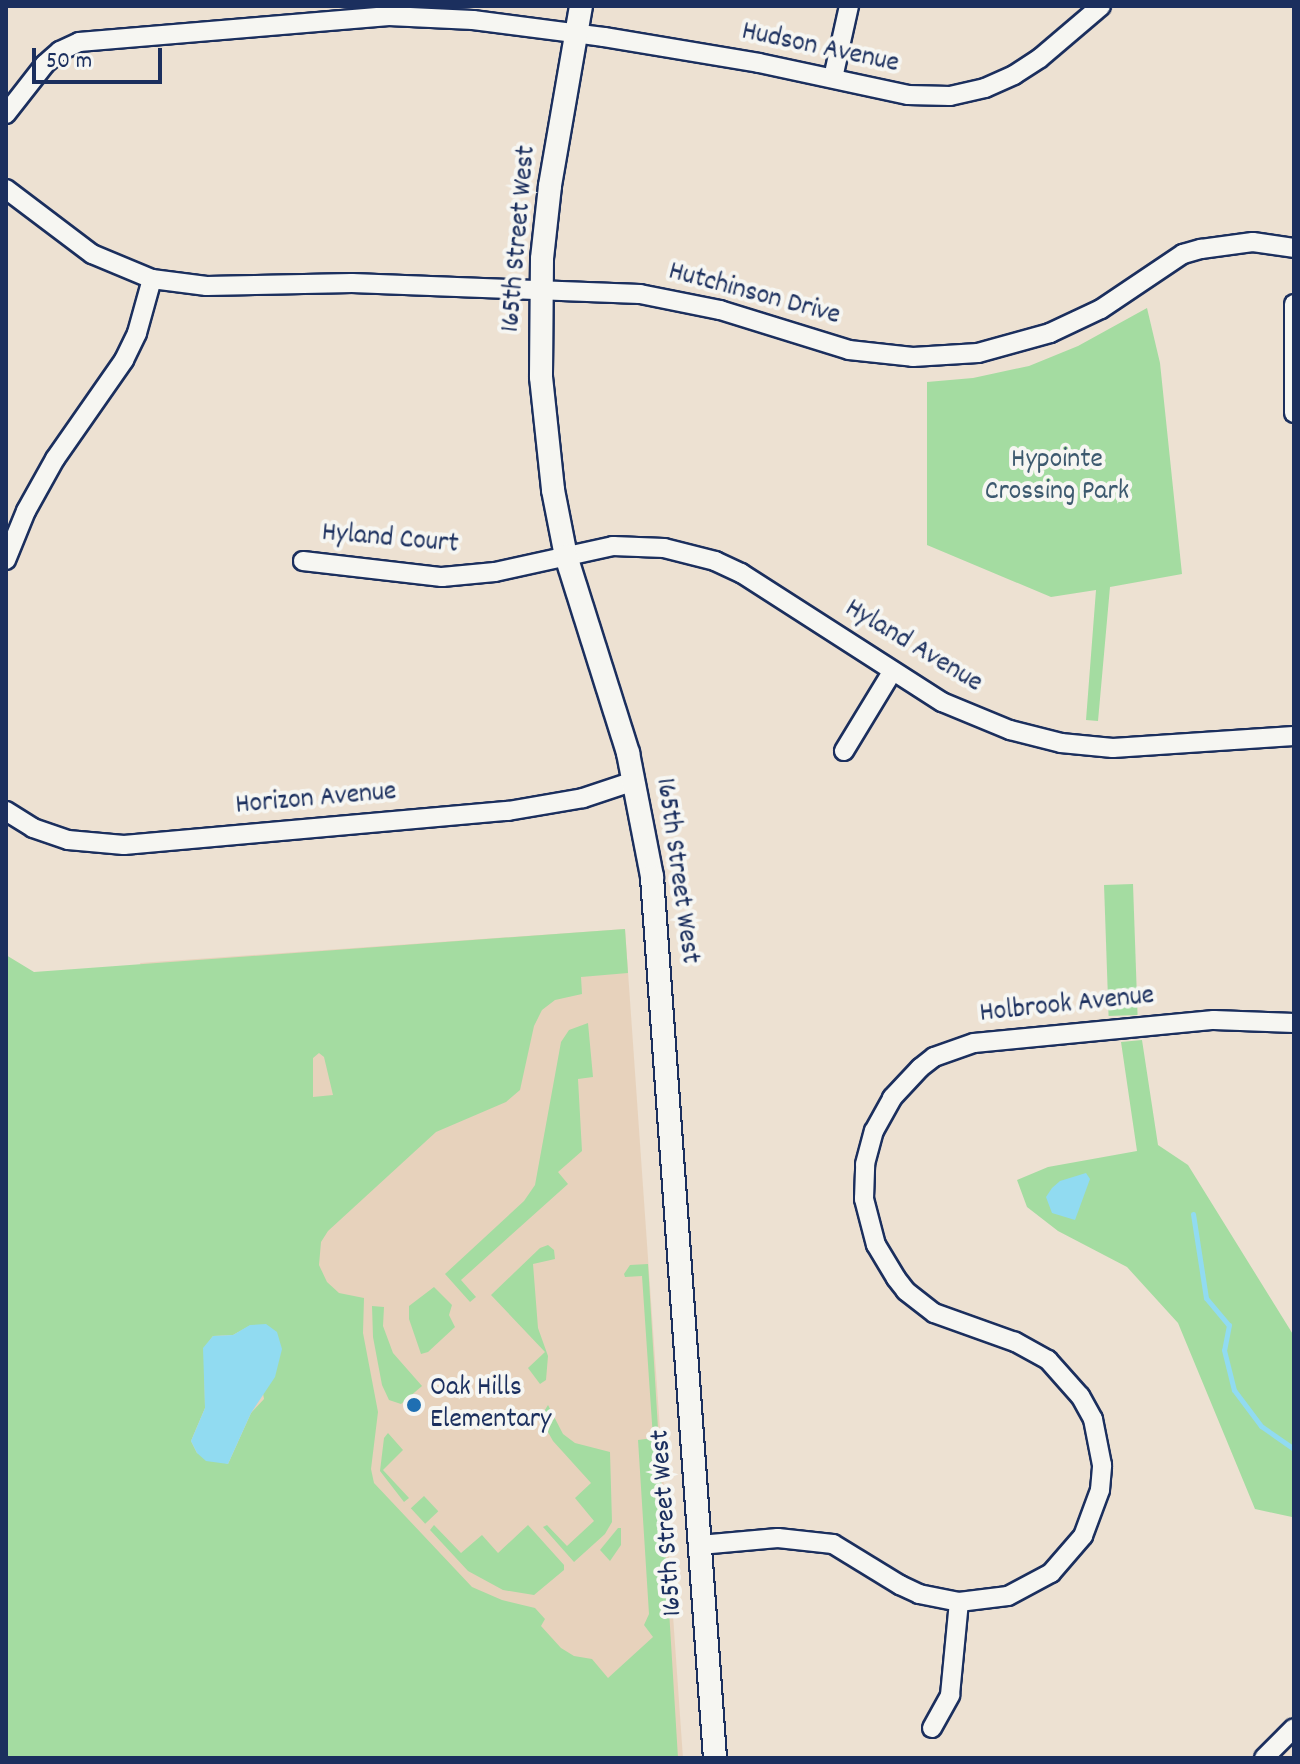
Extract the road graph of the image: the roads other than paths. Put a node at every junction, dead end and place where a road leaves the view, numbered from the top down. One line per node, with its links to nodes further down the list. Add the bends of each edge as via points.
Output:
1 (581, 6): 4 (street, 165th Street West)
2 (849, 6): 5 (street)
3 (1101, 6): 5 (street, Hudson Avenue, via 1026,67 968,94 908,95)
4 (578, 34): 5 (street, Hudson Avenue); 6 (street, Hudson Avenue, via 389,16 105,37 60,51); 10 (street, 165th Street West, via 550,186)
5 (833, 78)
6 (6, 114)
7 (6, 189): 9 (street, Hutchinson Drive, via 92,254)
8 (1294, 248): 10 (street, Hutchinson Drive, via 1245,242 1183,254 1116,301 1068,326 995,350 938,358 849,350 662,297)
9 (152, 279): 10 (street, Hutchinson Drive, via 207,286 313,282); 14 (street, via 124,360 55,459)
10 (541, 290): 13 (street, 165th Street West, via 541,377)
11 (1294, 304): 12 (street)
12 (1294, 413)
13 (566, 556): 15 (street, Hyland Court, via 442,577); 16 (street, Hyland Avenue, via 630,545 715,561 758,583); 19 (street, 165th Street West)
14 (6, 560)
15 (303, 561)
16 (892, 672): 17 (street, Hyland Avenue, via 963,713 1061,743 1132,748); 18 (street)
17 (1294, 736)
18 (844, 751)
19 (634, 781): 20 (street, Horizon Avenue, via 583,798 508,811 124,845 68,840); 22 (street, 165th Street West, via 656,914)
20 (6, 811)
21 (1294, 1023): 23 (street, Holbrook Avenue, via 1214,1020 974,1043 927,1062 883,1111 871,1139 864,1181 869,1225 882,1258 906,1291 934,1313 1015,1342 1048,1360 1080,1396 1099,1441 1100,1490 1070,1556 1032,1586 1008,1596)
22 (700, 1545): 23 (street, Holbrook Avenue, via 778,1538 833,1544 919,1594); 26 (street, 165th Street West)
23 (959, 1602): 24 (street, via 950,1695)
24 (932, 1728)
25 (1294, 1728): 27 (street)
26 (715, 1758)
27 (1264, 1758)

